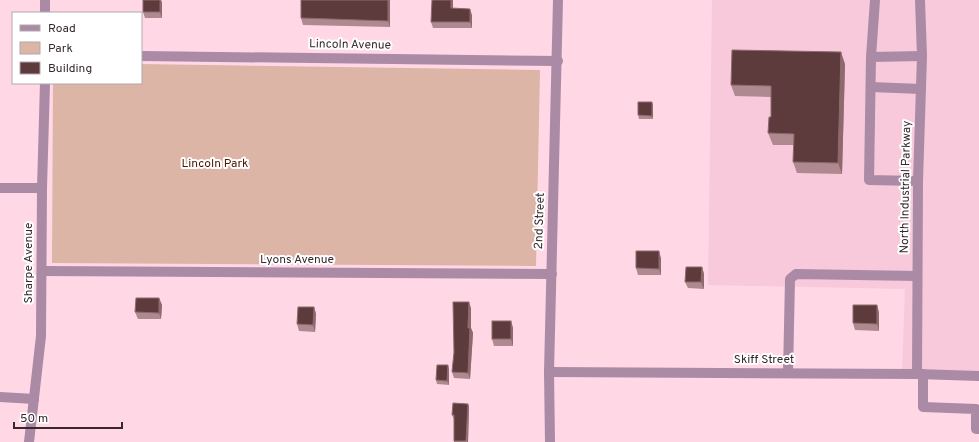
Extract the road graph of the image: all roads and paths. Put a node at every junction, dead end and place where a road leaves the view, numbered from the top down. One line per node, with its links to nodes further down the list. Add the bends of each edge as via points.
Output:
1 (45, 0): 5 (street)
2 (558, 0): 9 (street, 2nd Street)
3 (875, 0): 8 (street)
4 (920, 0): 7 (street, North Industrial Parkway)
5 (45, 12)
6 (142, 56): 9 (street, Lincoln Avenue)
7 (922, 56): 8 (street); 12 (street, North Industrial Parkway)
8 (872, 57): 11 (street)
9 (558, 61): 17 (street, 2nd Street)
10 (45, 84): 15 (street, Sharpe Avenue)
11 (871, 87): 12 (street); 13 (street, via 869,180)
12 (921, 89): 13 (street, North Industrial Parkway)
13 (918, 181): 18 (street, North Industrial Parkway)
14 (0, 188): 15 (street)
15 (42, 188): 16 (street, Sharpe Avenue)
16 (43, 271): 17 (street, Lyons Avenue); 24 (street, Sharpe Avenue, via 41,336)
17 (552, 274): 19 (street, 2nd Street)
18 (917, 276): 20 (street, via 796,274 790,279); 21 (street, North Industrial Parkway)
19 (549, 372): 20 (street, Skiff Street); 27 (street, 2nd Street)
20 (788, 373): 21 (street, Skiff Street)
21 (920, 374): 22 (street, Skiff Street); 25 (street, North Industrial Parkway, via 923,408 976,409 976,429)
22 (979, 376)
23 (0, 397): 24 (street)
24 (34, 399): 26 (street, Sharpe Avenue)
25 (979, 429)
26 (29, 442)
27 (550, 442)

